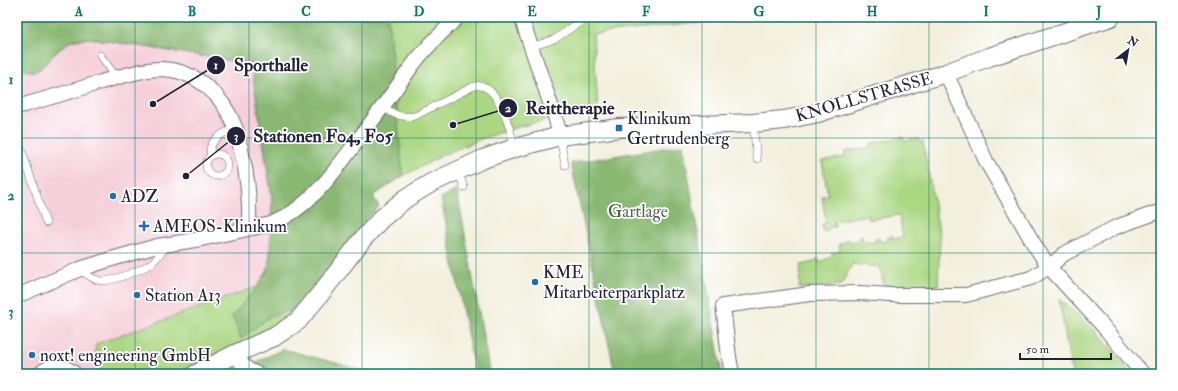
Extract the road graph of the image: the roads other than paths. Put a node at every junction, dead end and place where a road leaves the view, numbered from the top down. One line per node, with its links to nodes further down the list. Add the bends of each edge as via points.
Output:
1 (458, 17): 10 (street, via 413,65)
2 (521, 17): 5 (street)
3 (587, 17): 5 (lane, via 555,39)
4 (1111, 17): 7 (street, KNOLLSTRASSE)
5 (531, 47): 13 (street)
6 (100, 55): 8 (lane)
7 (946, 73): 11 (street, KNOLLSTRASSE, via 818,114); 25 (street, via 986,161)
8 (117, 78): 9 (street); 12 (street, via 160,69 188,75 200,81 219,97)
9 (17, 107)
10 (383, 108): 14 (lane, via 400,117 416,116 474,86 481,86 496,98 503,110); 23 (street, via 316,193 281,220)
11 (752, 123): 13 (street, KNOLLSTRASSE, via 619,128); 17 (lane)
12 (236, 128): 16 (lane, via 228,130 216,139 211,148); 23 (street, via 248,180)
13 (560, 136): 14 (street, KNOLLSTRASSE); 18 (lane)
14 (515, 148): 19 (street, KNOLLSTRASSE)
15 (17, 153): 22 (lane, via 22,151)
16 (211, 156)
17 (757, 159)
18 (565, 164)
19 (457, 170): 20 (lane); 28 (street, KNOLLSTRASSE, via 430,182 404,199 381,219 298,321 274,337)
20 (464, 187)
21 (1161, 211): 25 (street, via 1116,227 1064,254)
22 (46, 223)
23 (249, 228): 24 (street)
24 (168, 244): 26 (street); 26 (lane, via 152,263 112,280 101,281)
25 (1049, 267): 33 (street, via 1030,278 966,295 810,294 723,306); 34 (street)
26 (80, 270): 27 (street)
27 (17, 296)
28 (235, 354): 31 (street, KNOLLSTRASSE); 32 (street, via 242,365)
29 (40, 374): 30 (street, via 52,367 62,367)
30 (75, 374)
31 (196, 374)
32 (258, 374)
33 (732, 374)
34 (1143, 374)

